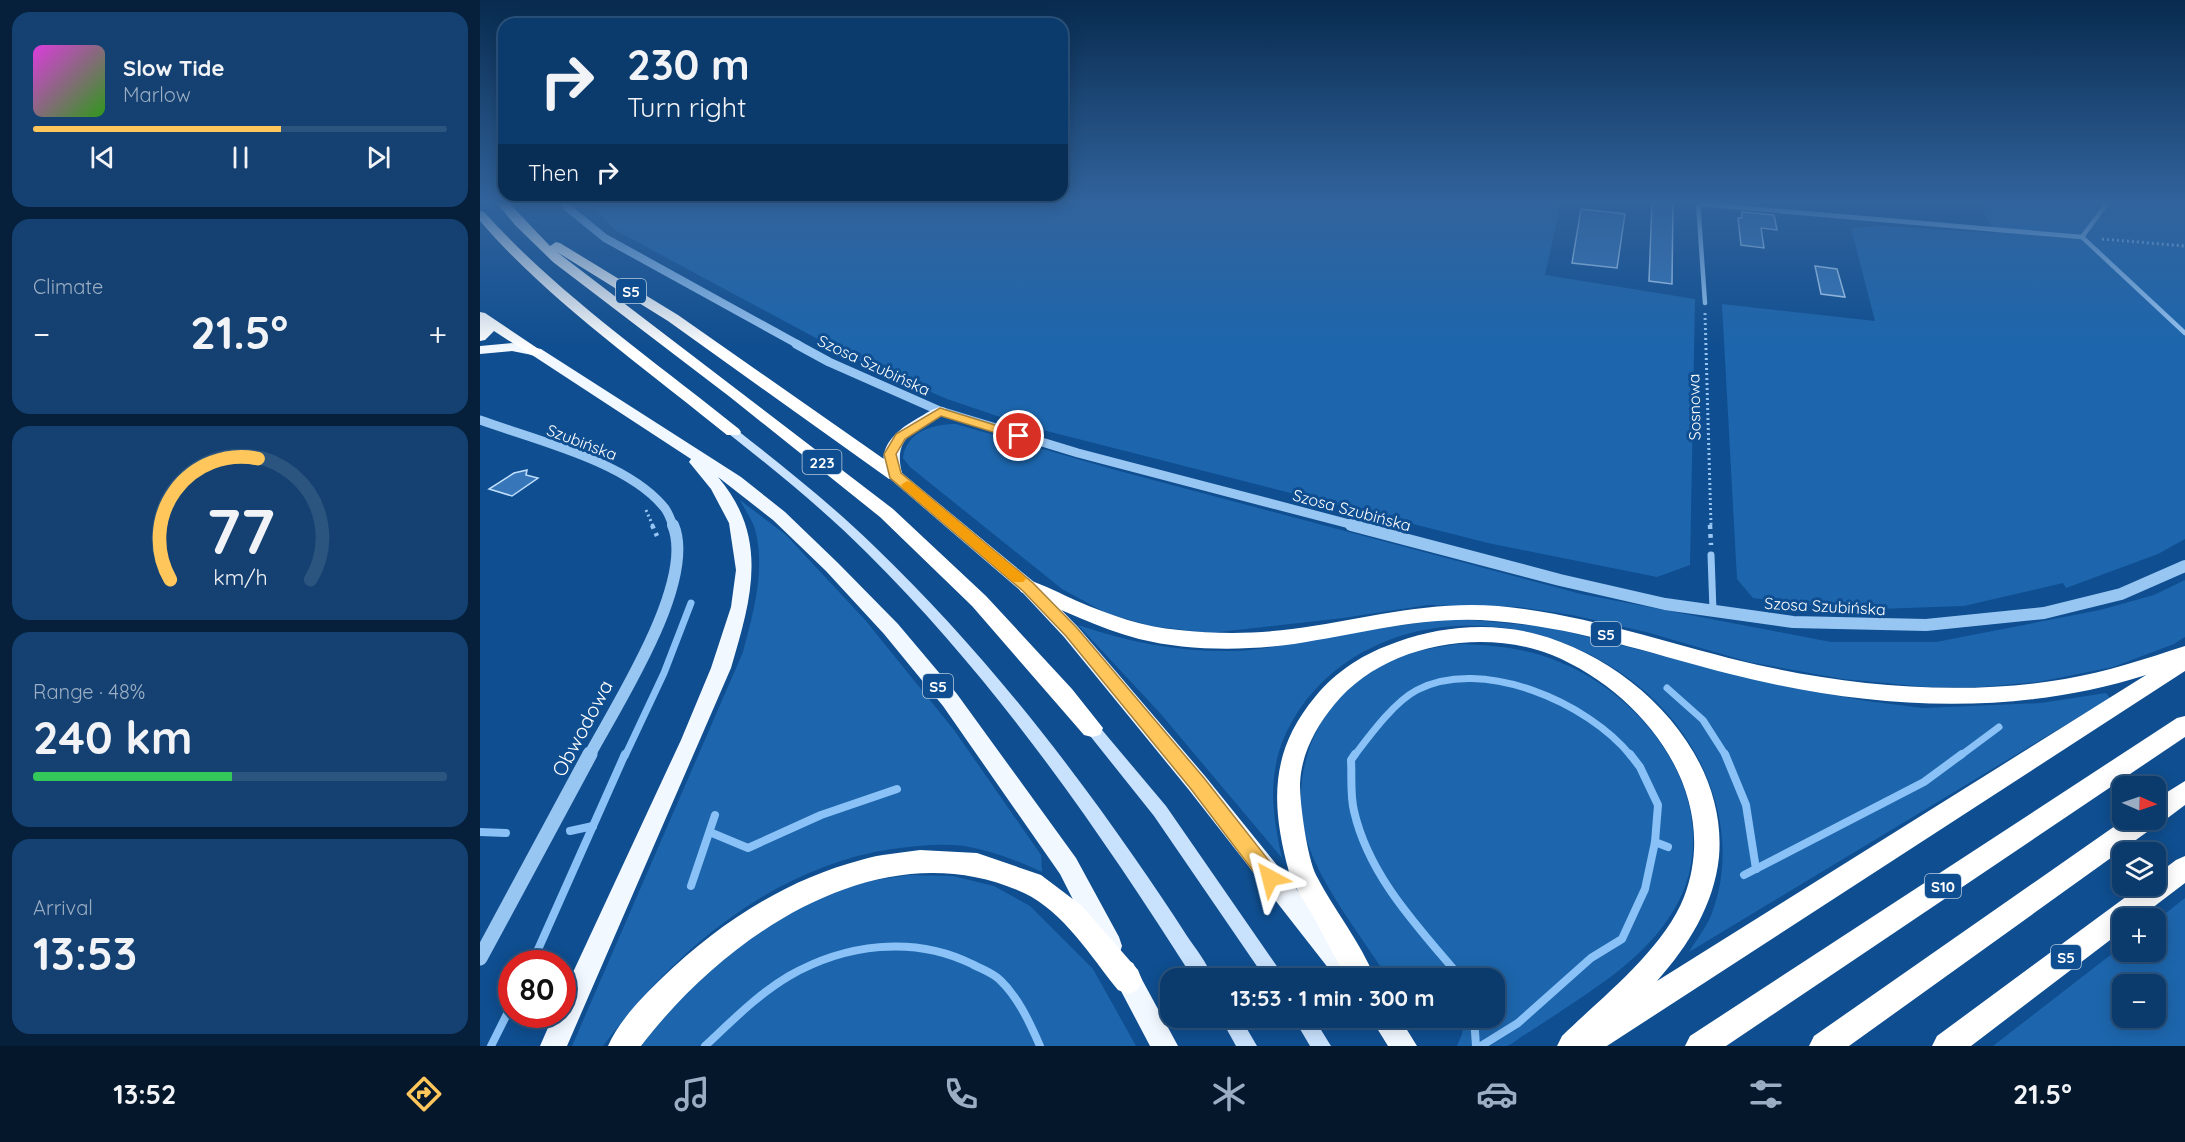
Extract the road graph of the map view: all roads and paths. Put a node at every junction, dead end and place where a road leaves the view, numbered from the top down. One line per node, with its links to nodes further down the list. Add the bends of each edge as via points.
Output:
1 (513, 251): 15 (highway, 223)
2 (548, 251): 28 (highway, 223, via 905,529 1021,644)
3 (563, 251): 17 (highway, S5, via 673,318)
4 (628, 251): 13 (street, Szosa Szubińska, via 829,362)
5 (1701, 251): 7 (street)
6 (2097, 251): 9 (street)
7 (1705, 303): 21 (path, Sosnowa)
8 (483, 318): 10 (highway, via 487,331); 12 (highway, S5)
9 (2185, 333)
10 (480, 337)
11 (480, 350): 12 (highway, via 512,346)
12 (536, 352): 16 (highway, S5)
13 (940, 411): 17 (highway, via 896,442 890,454); 24 (street, Szosa Szubińska, via 1078,453 1560,580)
14 (480, 420): 19 (street, Szubińska, via 605,465 642,486)
15 (733, 432): 34 (main road, 223, via 772,461 861,541 990,678 1112,838)
16 (683, 446): 38 (highway, S5, via 779,516 891,629 943,692 1068,866); 42 (highway, via 718,487 737,523 745,570 740,607 721,668 691,740)
17 (895, 475): 23 (highway, S5)
18 (639, 503): 20 (path, via 656,528)
19 (665, 507): 33 (street, Obwodowa, via 678,537 675,580 652,639)
20 (659, 544)
21 (1711, 555): 24 (street)
22 (2185, 566): 24 (street, Szosa Szubińska, via 2121,594 2044,613 1976,621 1871,626 1793,622)
23 (1028, 587): 25 (highway, S5, via 1119,625 1186,638 1251,640 1411,615 1509,614 1558,622 1760,674 1836,689 1888,694 2047,690 2125,674); 36 (highway, via 1071,632 1197,783)
24 (1714, 611)
25 (2185, 654)
26 (2185, 661): 49 (highway)
27 (2185, 725): 50 (highway, S10)
28 (1092, 728): 35 (main road, 223, via 1160,811)
29 (2185, 791): 30 (highway)
30 (2166, 805)
31 (2129, 830): 51 (highway)
32 (2185, 868): 52 (highway, S5)
33 (480, 958)
34 (1197, 968)
35 (1269, 968)
36 (1344, 968)
37 (1354, 968): 48 (highway, via 1303,875 1290,815 1291,764 1307,723 1331,690 1362,665 1393,649 1437,638 1474,635 1513,637 1550,647 1592,666 1626,688 1657,718 1683,754 1698,785 1707,820 1708,857 1696,900 1680,931 1644,975)
38 (1128, 980): 43 (highway, via 1071,913 1033,884 983,866 932,860 884,865 780,903 736,932 688,970); 44 (highway, S5)
39 (1236, 1028): 45 (main road)
40 (1309, 1028): 46 (main road)
41 (1391, 1028): 47 (highway)
42 (553, 1046)
43 (623, 1046)
44 (1165, 1046)
45 (1247, 1046)
46 (1321, 1046)
47 (1404, 1046)
48 (1572, 1046)
49 (1580, 1046)
50 (1700, 1046)
51 (1824, 1046)
52 (1947, 1046)

